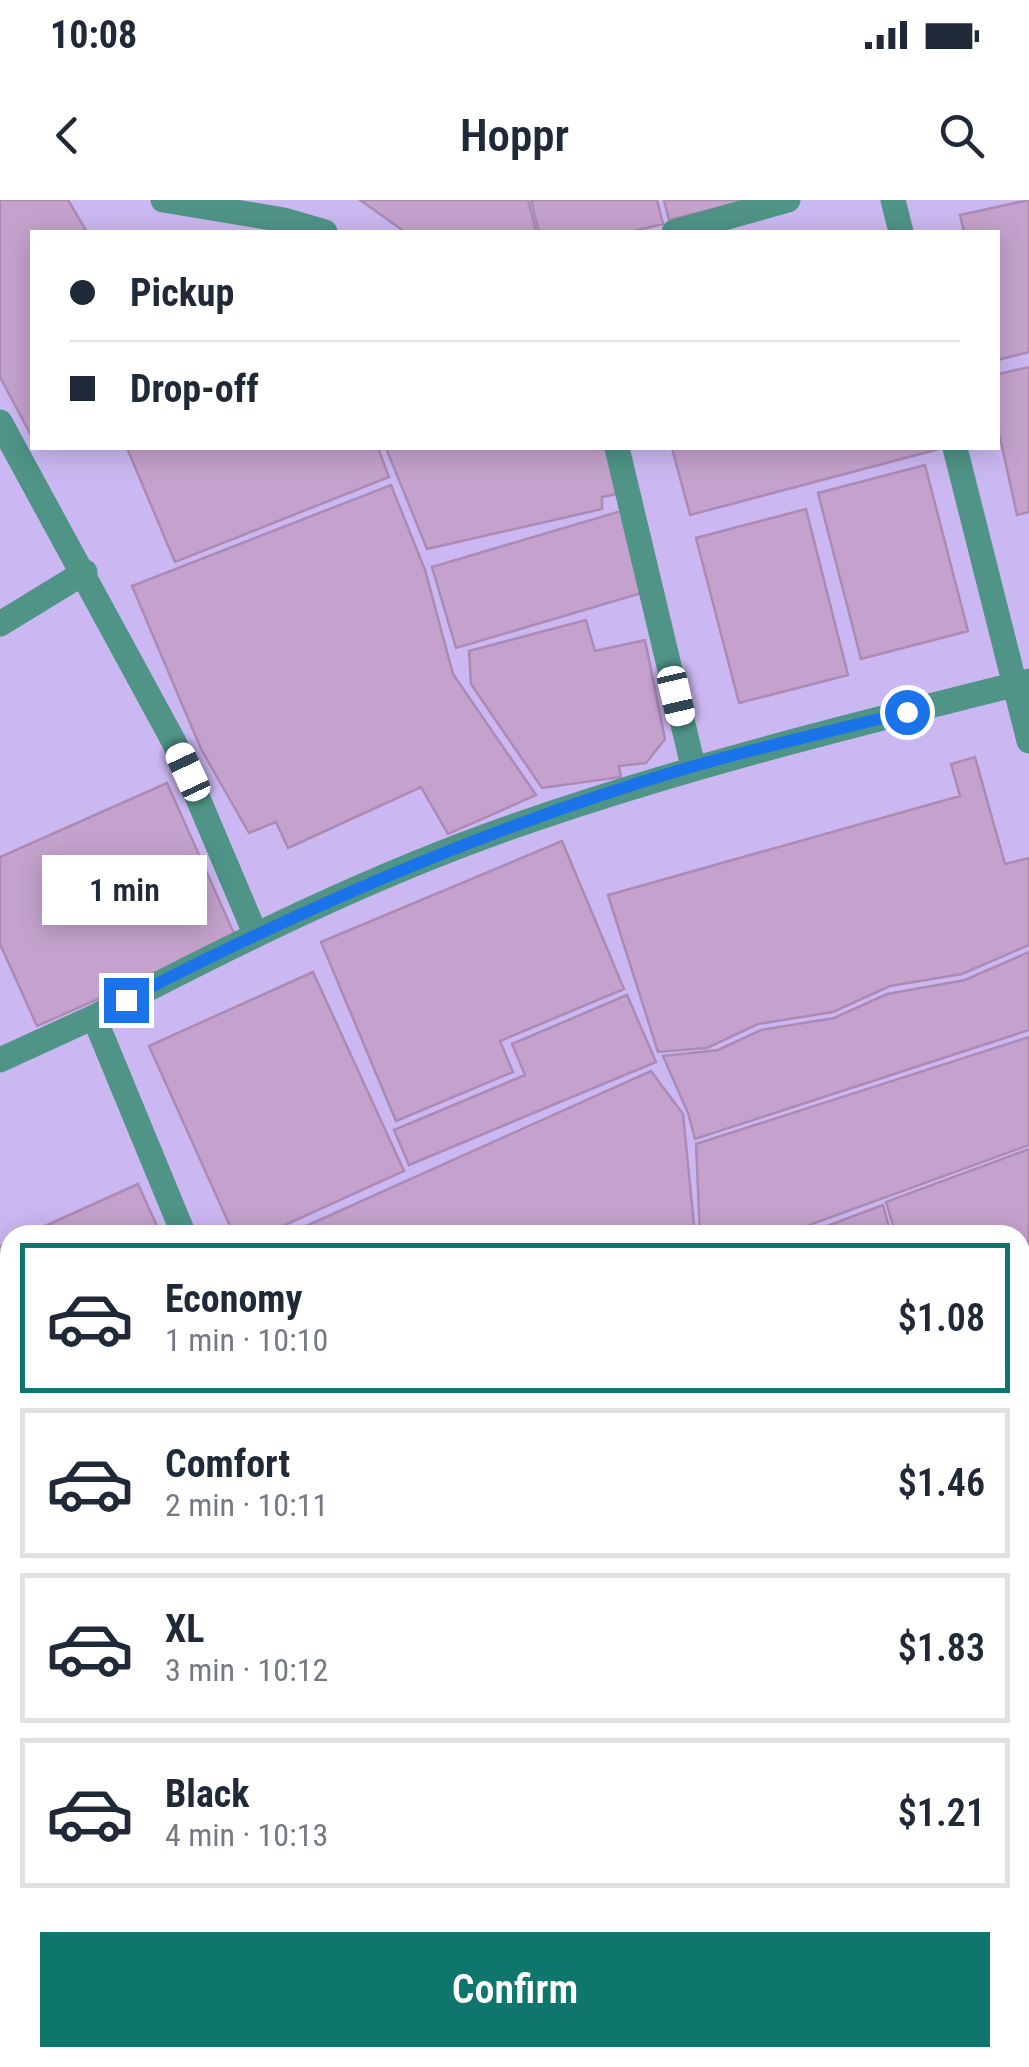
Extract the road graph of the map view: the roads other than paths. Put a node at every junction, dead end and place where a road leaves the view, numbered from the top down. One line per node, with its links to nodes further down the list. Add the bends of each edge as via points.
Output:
1 (162, 200): 4 (street)
2 (788, 200): 5 (street)
3 (893, 200): 6 (street)
4 (318, 230)
5 (681, 230)
6 (900, 230)
7 (0, 422): 10 (street)
8 (617, 450): 14 (street)
9 (955, 450): 12 (street)
10 (86, 572): 11 (street); 15 (street, via 183,760)
11 (0, 624)
12 (1021, 682): 13 (street); 14 (street)
13 (1029, 741)
14 (694, 766): 15 (street, via 517,825)
15 (256, 933): 16 (street)
16 (94, 1017): 17 (street); 18 (street)
17 (0, 1060)
18 (180, 1225)
19 (0, 1633): 20 (street)
20 (0, 1643)

